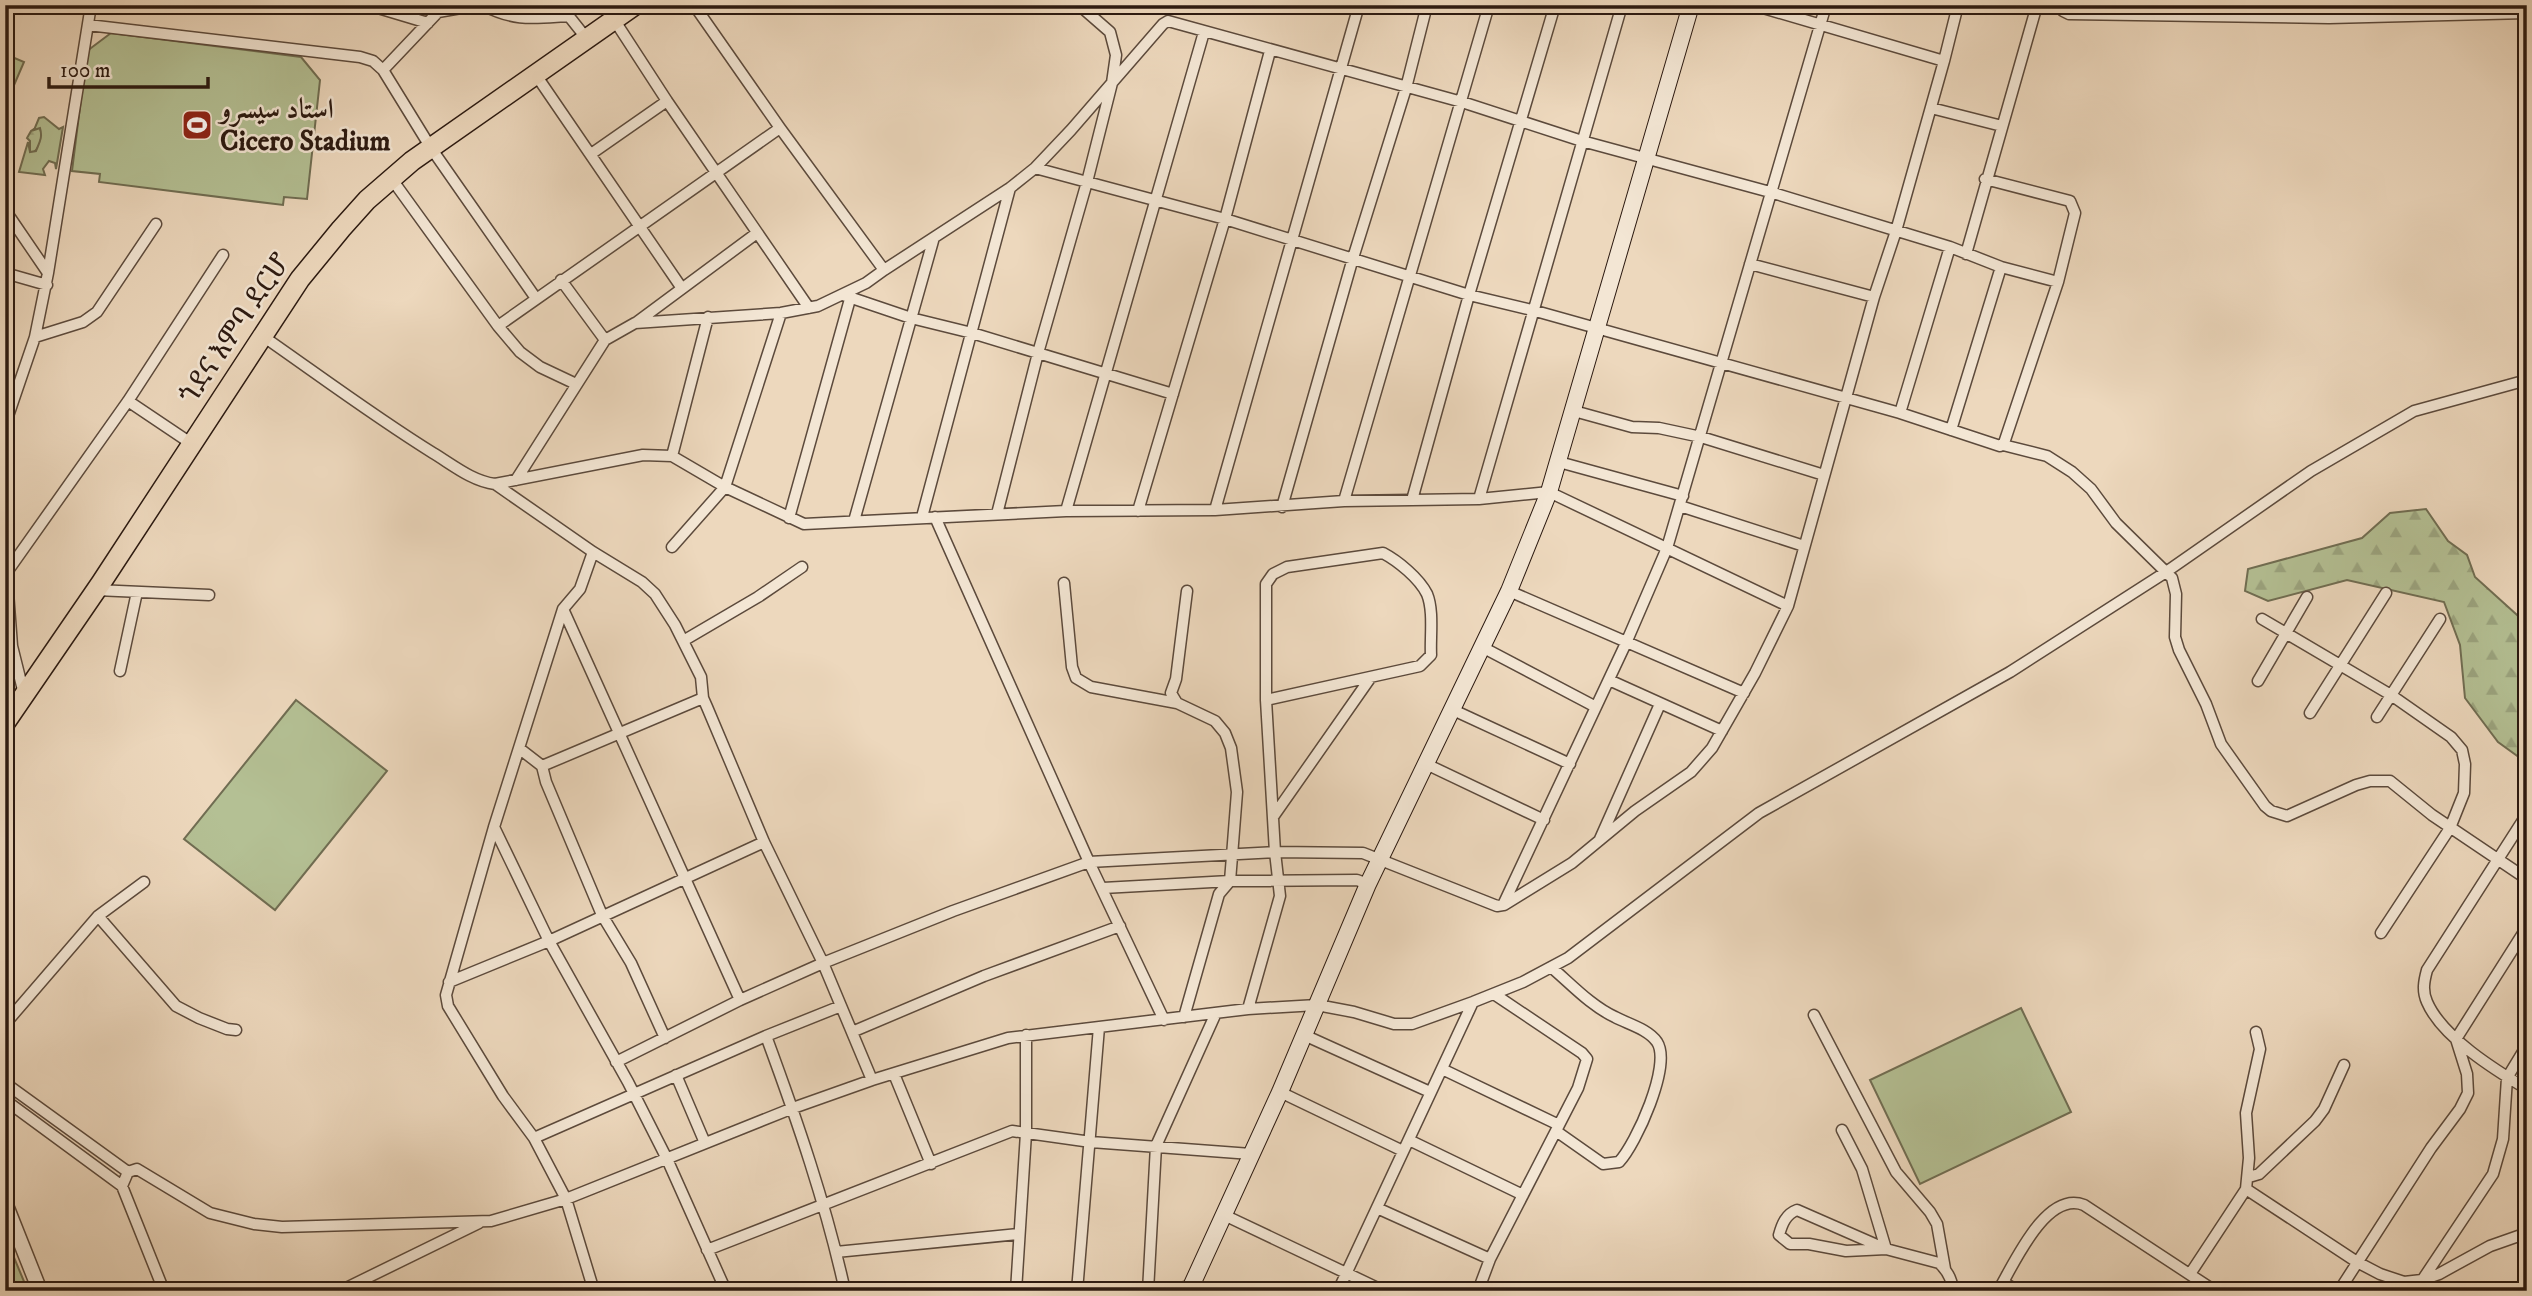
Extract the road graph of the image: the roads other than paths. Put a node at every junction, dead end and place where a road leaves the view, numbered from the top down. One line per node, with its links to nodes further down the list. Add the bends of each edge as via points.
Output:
1 (91, 5): 28 (street)
2 (368, 5): 27 (street)
3 (478, 5): 27 (street, via 441,10)
4 (483, 5): 24 (street, via 503,16)
5 (560, 5): 24 (street)
6 (635, 5): 26 (highway, ጎደና እምባ ደርሆ)
7 (694, 5): 44 (street)
8 (1079, 5): 37 (street, via 1110,32 1116,55)
9 (1359, 5): 34 (street)
10 (1427, 5): 38 (street)
11 (1489, 5): 40 (street)
12 (1555, 5): 42 (street)
13 (1622, 5): 45 (street)
14 (1691, 5): 48 (main road)
15 (1754, 5): 29 (street)
16 (1826, 5): 29 (street)
17 (1958, 5): 33 (street)
18 (2037, 5): 43 (street)
19 (2063, 5): 21 (street, via 2063,11 2070,14)
20 (2329, 5): 25 (street)
21 (2233, 10): 25 (street)
22 (2438, 10): 23 (street); 25 (street)
23 (2527, 13)
24 (569, 16): 31 (street)
25 (2329, 18)
26 (615, 21): 31 (highway, ጎደና እምባ ደርሆ); 39 (street)
27 (428, 23): 35 (street)
28 (88, 25): 35 (street, via 360,57); 74 (street)
29 (1820, 26): 33 (street); 55 (street)
30 (1204, 32): 32 (street); 37 (street, via 1165,22); 56 (street)
31 (587, 39): 36 (highway, ጎደና እምባ ደርሆ)
32 (1270, 51): 34 (street); 58 (street)
33 (1944, 61): 41 (street)
34 (1341, 69): 38 (street); 63 (street)
35 (383, 70): 46 (street)
36 (536, 75): 46 (highway, ጎደና እምባ ደርሆ); 47 (street)
37 (1111, 83): 49 (street); 53 (street)
38 (1406, 88): 40 (street); 68 (street)
39 (667, 101): 47 (street); 50 (street)
40 (1462, 103): 42 (street); 73 (street)
41 (1931, 108): 43 (street); 61 (street)
42 (1519, 122): 45 (street); 78 (street)
43 (2002, 126): 52 (street)
44 (780, 128): 50 (street); 71 (street)
45 (1582, 141): 48 (street); 83 (street)
46 (431, 148): 51 (highway, ጎደና እምባ ደርሆ); 81 (street)
47 (591, 154): 60 (street)
48 (1647, 159): 55 (street); 89 (main road)
49 (1035, 168): 53 (street); 54 (street)
50 (716, 172): 60 (street); 62 (street)
51 (391, 178): 88 (street); 92 (highway, ጎደና እምባ ደርሆ, via 317,257)
52 (1985, 179): 66 (street); 76 (street, via 2073,204 2076,213)
53 (1087, 182): 56 (street); 94 (street)
54 (1010, 188): 64 (street); 90 (street)
55 (1770, 192): 61 (street); 69 (street)
56 (1155, 200): 58 (street); 96 (street)
57 (5, 210): 74 (street)
58 (1225, 219): 63 (street); 99 (street)
59 (156, 224): 91 (street, via 97,312 83,322)
60 (639, 226): 75 (street); 77 (street)
61 (1896, 231): 65 (street); 80 (street)
62 (757, 233): 77 (street); 82 (street)
63 (1292, 239): 68 (street); 121 (street)
64 (933, 241): 71 (street); 86 (street)
65 (1950, 247): 66 (street); 103 (street)
66 (1966, 254): 70 (street)
67 (223, 255): 101 (street)
68 (1353, 258): 73 (street); 120 (street)
69 (1750, 264): 80 (street); 95 (street)
70 (2001, 267): 76 (street); 105 (street)
71 (884, 270): 79 (street)
72 (5, 273): 74 (street)
73 (1409, 276): 78 (street); 118 (street)
74 (48, 279): 91 (street)
75 (561, 280): 81 (street); 93 (street)
76 (2058, 282): 108 (street)
77 (681, 288): 87 (street)
78 (1469, 295): 83 (street); 117 (street)
79 (846, 297): 82 (street); 86 (street); 125 (street)
80 (1874, 297): 100 (street)
81 (535, 298): 88 (street)
82 (809, 308): 84 (street)
83 (1532, 310): 89 (street); 116 (street)
84 (781, 313): 85 (street); 114 (street)
85 (708, 317): 87 (street); 109 (street)
86 (911, 318): 90 (street); 128 (street)
87 (635, 323): 93 (street)
88 (498, 326): 98 (street, via 540,367)
89 (1598, 329): 95 (street); 102 (main road)
90 (972, 333): 94 (street); 126 (street)
91 (34, 337): 104 (street)
92 (264, 337): 107 (highway, ጎደና እምባ ደርሆ); 113 (street, via 471,477)
93 (605, 340): 98 (street)
94 (1038, 353): 96 (street); 124 (street)
95 (1723, 364): 100 (street); 106 (street)
96 (1106, 374): 99 (street); 122 (street)
97 (2527, 380): 136 (street, via 2414,411 2311,471)
98 (576, 384): 112 (street)
99 (1173, 394): 123 (street)
100 (1847, 398): 103 (street); 111 (street)
101 (128, 401): 107 (street); 135 (street)
102 (1574, 411): 106 (street); 110 (main road)
103 (1900, 413): 105 (street)
104 (5, 425)
105 (1951, 430): 108 (street)
106 (1701, 437): 111 (street); 119 (street)
107 (192, 444): 138 (highway, ጎደና እምባ ደርሆ)
108 (2003, 445): 136 (street, via 2046,456 2072,472)
109 (672, 456): 112 (street, via 643,456); 114 (street)
110 (1559, 462): 115 (main road); 119 (street)
111 (1824, 475): 129 (street)
112 (516, 480): 113 (street)
113 (495, 484): 133 (street)
114 (725, 487): 125 (street); 130 (street)
115 (1549, 492): 116 (street); 131 (street); 140 (main road)
116 (1479, 499): 117 (street)
117 (1412, 500): 118 (street)
118 (1344, 501): 120 (street)
119 (1682, 501): 129 (street); 131 (street)
120 (1282, 507): 121 (street)
121 (1215, 510): 123 (street)
122 (1066, 511): 123 (street); 124 (street)
123 (1138, 511)
124 (997, 514): 127 (street)
125 (789, 517): 128 (street, via 804,524)
126 (922, 517): 127 (street); 128 (street)
127 (935, 517): 188 (street)
128 (854, 521)
129 (1804, 546): 145 (street)
130 (672, 547)
131 (1667, 548): 145 (street); 151 (street)
132 (5, 552): 135 (street)
133 (593, 552): 146 (street, via 580,589); 150 (street, via 655,594)
134 (802, 567): 150 (street)
135 (7, 572): 152 (street)
136 (2166, 572): 181 (street, via 2175,584 2179,650 2221,744 2271,811 2287,816 2356,785 2385,780); 204 (street, via 2010,672 1759,813)
137 (1064, 583): 164 (street, via 1076,678 1091,687)
138 (96, 590): 141 (street); 161 (highway, ጎደና እምባ ደርሆ)
139 (1187, 591): 164 (street, via 1177,678 1171,693)
140 (1508, 591): 151 (street); 153 (main road)
141 (136, 592): 143 (street); 155 (street)
142 (2386, 593): 154 (street)
143 (209, 595)
144 (2307, 597): 149 (street)
145 (1788, 606): 159 (street)
146 (563, 609): 172 (street); 173 (street)
147 (2262, 619): 149 (street)
148 (2440, 619): 160 (street)
149 (2287, 633): 154 (street); 158 (street)
150 (683, 641): 162 (street, via 701,677)
151 (1626, 643): 157 (street); 159 (street)
152 (9, 644): 161 (street)
153 (1482, 647): 166 (street); 167 (main road)
154 (2340, 664): 160 (street); 168 (street)
155 (120, 671)
156 (1371, 677): 163 (street); 163 (street, via 1420,666 1431,655 1429,603 1421,585 1383,553 1287,567 1266,584); 178 (street)
157 (1609, 680): 165 (street); 166 (street)
158 (2258, 681)
159 (1744, 693): 171 (street)
160 (2391, 695): 169 (street); 181 (street, via 2451,737 2462,750 2464,793)
161 (25, 696): 170 (highway, ጎደና እምባ ደርሆ)
162 (703, 698): 172 (street); 183 (street)
163 (1266, 700): 178 (street)
164 (1177, 703): 185 (street, via 1215,721 1231,748 1237,792)
165 (1660, 704): 171 (street); 182 (street)
166 (1596, 707): 175 (street)
167 (1451, 709): 174 (main road); 175 (street)
168 (2310, 713)
169 (2377, 717)
170 (5, 723)
171 (1722, 731): 182 (street, via 1692,772)
172 (618, 733): 176 (street); 189 (street)
173 (520, 749): 176 (street); 180 (street)
174 (1426, 764): 179 (street); 187 (main road)
175 (1570, 764): 179 (street)
176 (542, 766): 197 (street)
177 (2527, 814): 186 (street)
178 (1273, 817): 184 (street)
179 (1544, 820): 196 (street)
180 (494, 827): 202 (street); 205 (street)
181 (2450, 828): 186 (street); 201 (street)
182 (1599, 841): 196 (street)
183 (764, 842): 189 (street); 203 (street)
184 (1275, 852): 185 (street); 187 (street, via 1363,853); 193 (street)
185 (1232, 856): 188 (street); 192 (street)
186 (2498, 858): 190 (street); 225 (street, via 2427,970 2423,984 2426,1001 2438,1021)
187 (1381, 860): 194 (main road); 196 (street)
188 (1089, 862): 195 (street); 203 (street)
189 (683, 878): 197 (street); 207 (street)
190 (2527, 879)
191 (144, 881): 198 (street)
192 (1230, 881): 193 (street); 195 (street); 214 (street, via 1220,894)
193 (1280, 881): 194 (street, via 1357,880); 211 (street, via 1280,896)
194 (1368, 884): 209 (main road)
195 (1103, 888): 199 (street)
196 (1503, 905)
197 (602, 915): 202 (street); 224 (street, via 631,963)
198 (98, 916): 216 (street); 218 (street, via 176,1006)
199 (1120, 926): 215 (street); 219 (street, via 984,976)
200 (2527, 927): 225 (street)
201 (2381, 933)
202 (548, 941): 205 (street); 227 (street)
203 (823, 963): 207 (street); 210 (street)
204 (1551, 967): 206 (street); 241 (street, via 1612,1016 1653,1037 1660,1049 1655,1088 1638,1135 1619,1162 1603,1164)
205 (449, 982): 244 (street, via 448,1006)
206 (1494, 993): 208 (street); 241 (street, via 1585,1055 1584,1071)
207 (740, 1000): 224 (street)
208 (1473, 1002): 209 (street, via 1412,1024 1394,1024); 229 (street)
209 (1317, 1005): 211 (street); 222 (main road)
210 (841, 1006): 219 (street); 223 (street)
211 (1248, 1009): 212 (street)
212 (1216, 1013): 214 (street); 248 (street)
213 (1814, 1015): 271 (street, via 1896,1172 1937,1224)
214 (1184, 1017): 215 (street)
215 (1164, 1020): 217 (street)
216 (5, 1024)
217 (1099, 1027): 221 (street); 246 (street)
218 (236, 1030)
219 (852, 1032): 233 (street)
220 (2256, 1032): 254 (street, via 2260,1049 2246,1113)
221 (1027, 1035): 230 (street); 243 (street)
222 (1304, 1035): 236 (street); 237 (main road)
223 (766, 1036): 231 (street); 240 (street)
224 (665, 1038): 227 (street)
225 (2456, 1039): 232 (street); 270 (street, via 2468,1093)
226 (2527, 1045): 232 (street)
227 (616, 1062): 238 (street)
228 (2344, 1065): 254 (street, via 2315,1121 2259,1174)
229 (1442, 1069): 236 (street); 241 (street)
230 (894, 1074): 233 (street); 252 (street)
231 (676, 1075): 238 (street); 247 (street)
232 (2507, 1077): 235 (street); 274 (street, via 2503,1139 2493,1174)
233 (872, 1080): 240 (street)
234 (5, 1083): 253 (street)
235 (2527, 1089)
236 (1430, 1092): 245 (street)
237 (1280, 1093): 249 (street); 250 (main road)
238 (635, 1095): 244 (street); 251 (street)
239 (5, 1100): 255 (street)
240 (793, 1108): 247 (street); 260 (street)
241 (1558, 1128): 257 (street)
242 (1842, 1130): 266 (street, via 1862,1169)
243 (1026, 1133): 246 (street); 252 (street, via 1012,1131); 264 (street)
244 (534, 1138): 258 (street)
245 (1409, 1140): 249 (street); 257 (street)
246 (1091, 1142): 248 (street); 284 (street)
247 (705, 1143): 251 (street)
248 (1156, 1146): 250 (street); 285 (street)
249 (1403, 1151): 261 (street)
250 (1251, 1154): 262 (main road)
251 (667, 1159): 258 (street); 267 (street)
252 (931, 1164): 260 (street)
253 (128, 1172): 255 (street); 263 (street, via 137,1169 210,1213 254,1224)
254 (2249, 1177): 256 (street)
255 (122, 1186): 278 (street)
256 (2246, 1189): 270 (street); 273 (street)
257 (1523, 1195): 269 (street)
258 (566, 1199): 263 (street); 280 (street)
259 (5, 1203): 277 (street)
260 (824, 1205): 267 (street); 268 (street)
261 (1377, 1208): 269 (street); 272 (street)
262 (1224, 1215): 272 (street); 276 (main road)
263 (481, 1222): 279 (street)
264 (1019, 1234): 268 (street); 283 (street)
265 (2525, 1236): 274 (street, via 2490,1246)
266 (1886, 1249): 266 (street, via 1846,1251 1790,1244 1779,1235 1782,1224 1797,1210); 271 (street, via 1939,1263)
267 (707, 1250): 281 (street)
268 (836, 1252): 282 (street)
269 (1490, 1259): 289 (street)
270 (2357, 1262): 274 (street, via 2404,1282); 293 (street)
271 (1945, 1269): 290 (street)
272 (1346, 1273): 287 (street); 288 (street)
273 (2190, 1275): 275 (street, via 2075,1201 2048,1214); 292 (street)
274 (2422, 1280): 294 (street)
275 (2000, 1286): 291 (street)
276 (1195, 1289): 286 (street)
277 (40, 1291)
278 (164, 1291)
279 (340, 1291)
280 (594, 1291)
281 (726, 1291)
282 (845, 1291)
283 (1016, 1291)
284 (1077, 1291)
285 (1148, 1291)
286 (1161, 1291)
287 (1338, 1291)
288 (1384, 1291)
289 (1478, 1291)
290 (1953, 1291)
291 (2018, 1291)
292 (2215, 1291)
293 (2339, 1291)
294 (2415, 1291)

